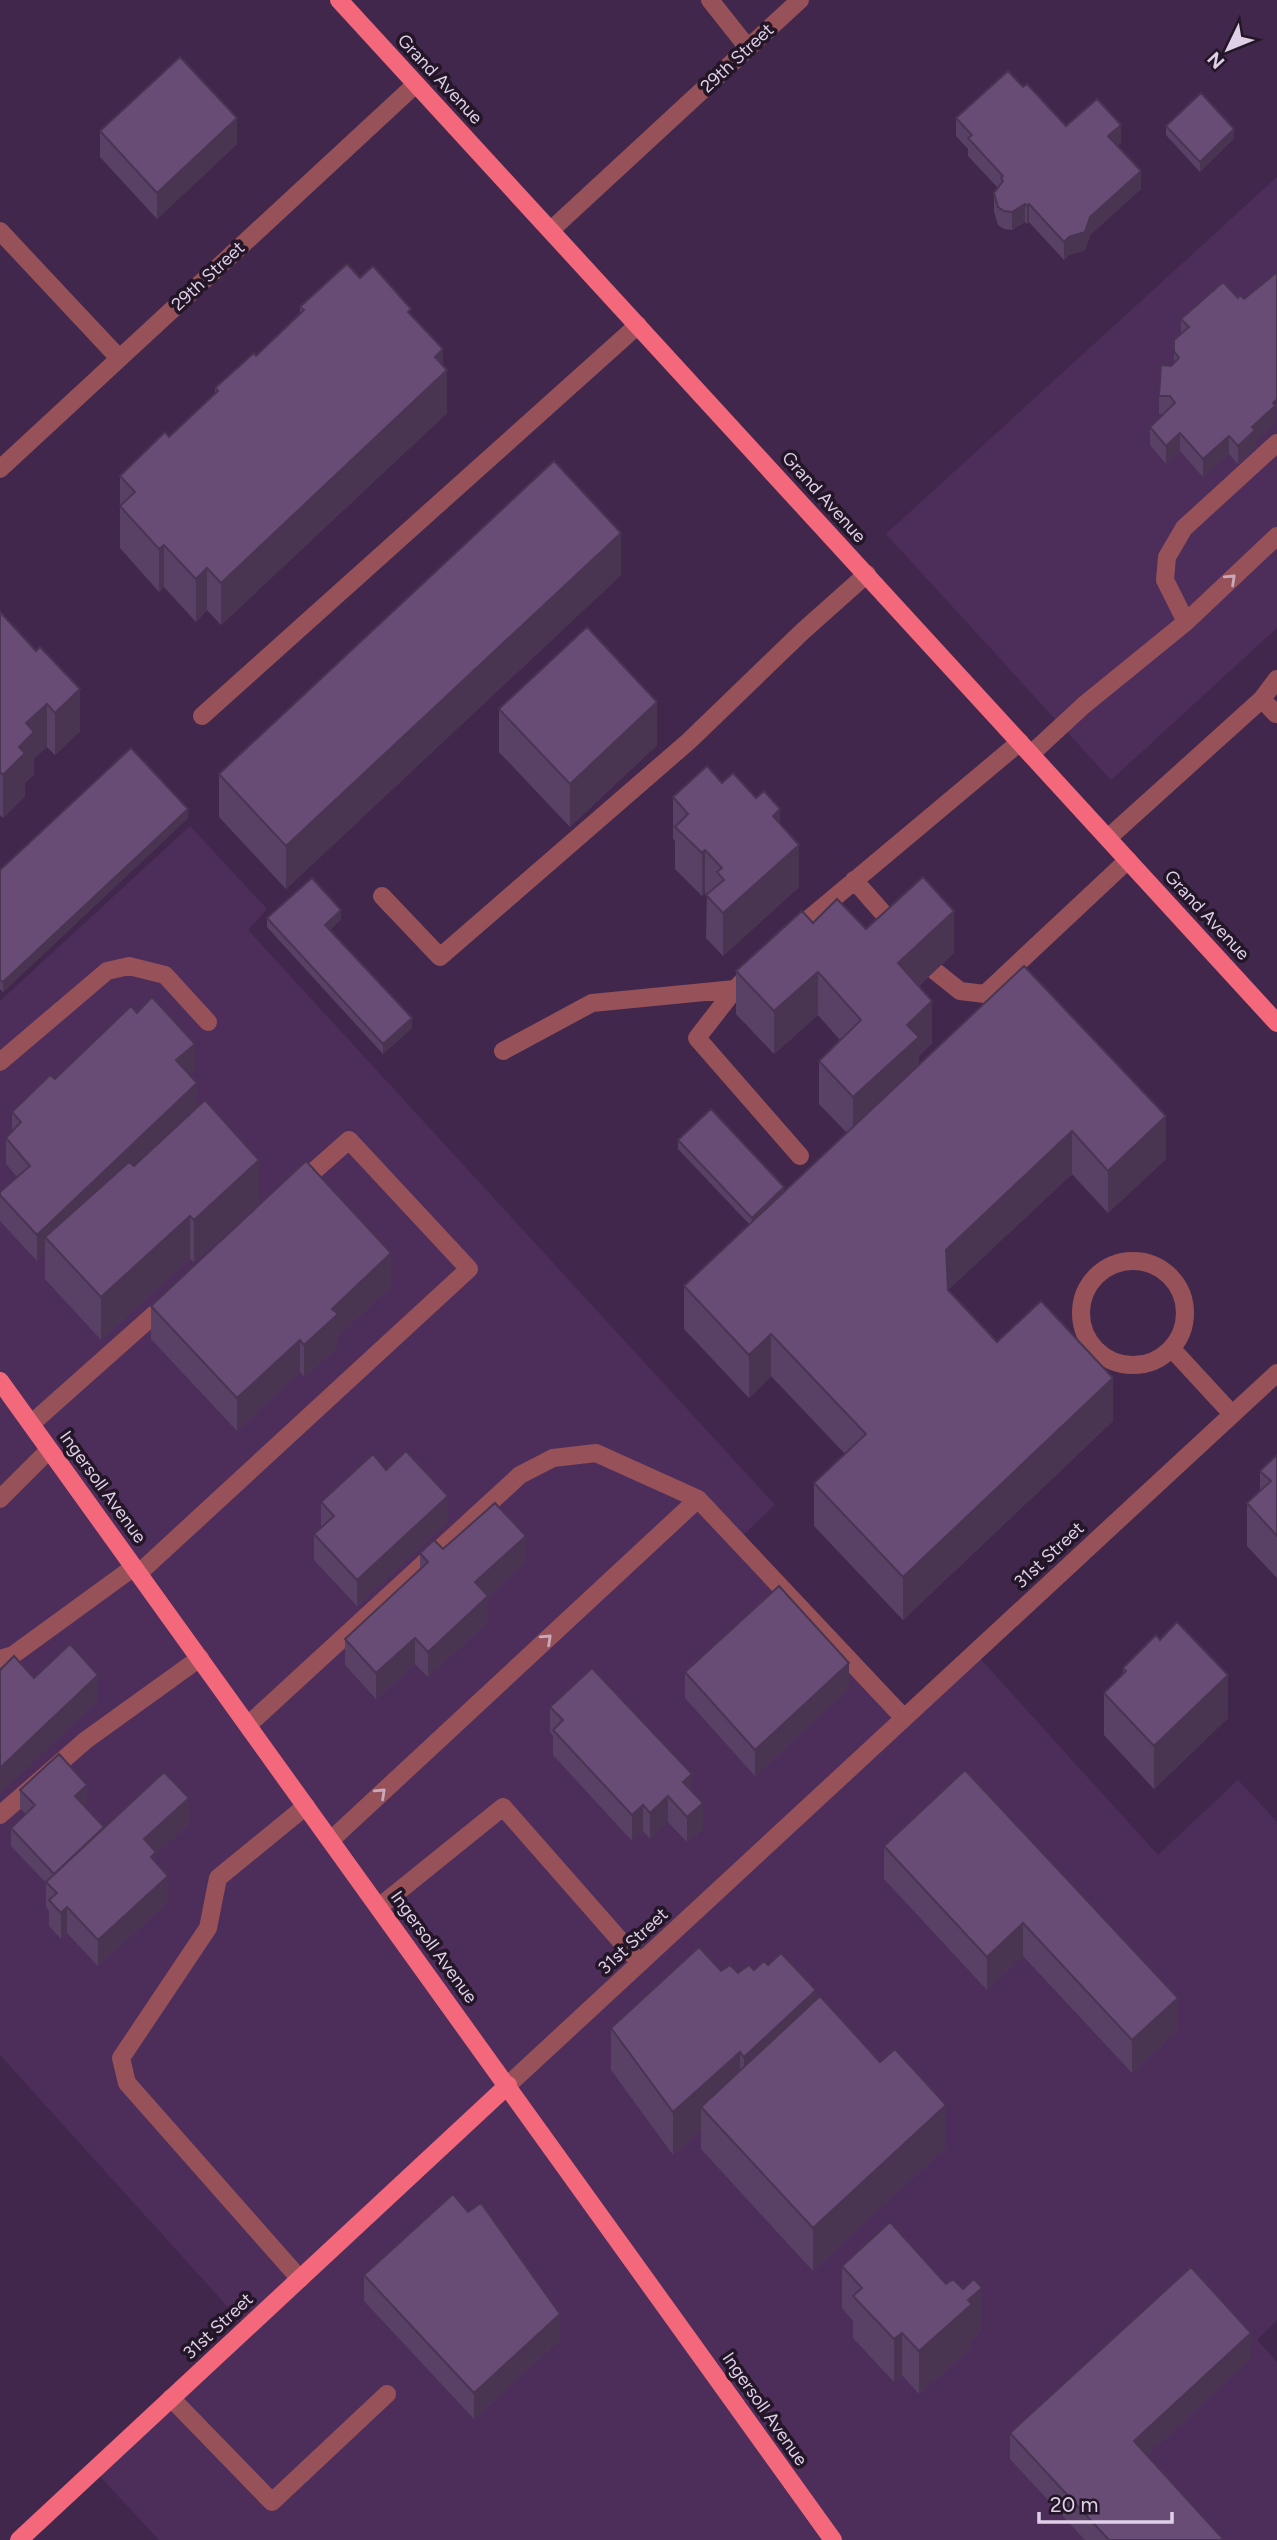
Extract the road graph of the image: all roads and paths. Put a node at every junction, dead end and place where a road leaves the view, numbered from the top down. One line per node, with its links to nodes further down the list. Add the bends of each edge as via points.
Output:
1 (339, 0): 5 (main road, Grand Avenue)
2 (710, 0): 4 (street)
3 (800, 0): 4 (street, 29th Street)
4 (748, 48): 6 (street, 29th Street)
5 (416, 84): 6 (main road, Grand Avenue); 9 (street, 29th Street)
6 (551, 230): 8 (main road, Grand Avenue)
7 (0, 231): 9 (street)
8 (638, 324): 13 (main road, Grand Avenue); 18 (street)
9 (119, 358): 11 (street, 29th Street)
10 (1277, 443): 14 (street, via 1184,528 1167,557 1165,580)
11 (0, 469)
12 (1277, 536): 14 (street, one-way to 12)
13 (867, 574): 19 (main road, Grand Avenue); 23 (street, via 689,741 440,957)
14 (1186, 622): 19 (street)
15 (1277, 679): 16 (street)
16 (1262, 699): 17 (street); 20 (street)
17 (1276, 714)
18 (202, 716)
19 (1025, 748): 20 (main road, Grand Avenue); 22 (street)
20 (1108, 838): 21 (main road, Grand Avenue)
21 (1128, 860): 27 (street, via 985,994 960,991); 30 (main road, Grand Avenue)
22 (854, 880): 24 (street); 25 (street)
23 (382, 896)
24 (904, 937)
25 (782, 943)
26 (764, 961): 28 (street)
27 (935, 971)
28 (735, 989): 31 (street, via 592,1003); 33 (street, via 697,1038)
29 (208, 1022): 32 (street, via 165,975 129,966 107,971)
30 (1277, 1023)
31 (503, 1051)
32 (0, 1062)
33 (800, 1156)
34 (286, 1196): 44 (street, via 349,1140 470,1269)
35 (182, 1289): 40 (street)
36 (1172, 1349): 36 (street, via 1141,1366 1123,1365 1099,1352 1084,1331 1081,1313 1091,1281 1120,1262 1145,1262 1167,1273 1185,1302 1186,1319); 39 (street)
37 (1277, 1373): 39 (street, 31st Street)
38 (0, 1381): 40 (main road, Ingersoll Avenue)
39 (1232, 1415): 47 (street, 31st Street)
40 (31, 1424): 41 (main road, Ingersoll Avenue)
41 (49, 1450): 42 (street); 44 (main road, Ingersoll Avenue)
42 (0, 1499)
43 (698, 1499): 47 (street); 48 (street, via 596,1453 552,1458 520,1475); 51 (street, one-way to 43)
44 (137, 1570): 45 (main road, Ingersoll Avenue); 46 (street, via 13,1655)
45 (200, 1658): 48 (main road, Ingersoll Avenue); 50 (street, via 86,1740)
46 (0, 1659)
47 (904, 1718): 53 (street, 31st Street)
48 (248, 1725): 49 (main road, Ingersoll Avenue)
49 (306, 1806): 51 (main road, Ingersoll Avenue); 55 (street, via 218,1878 208,1928 121,2058 127,2083)
50 (0, 1815)
51 (331, 1840): 52 (main road, Ingersoll Avenue)
52 (379, 1907): 53 (street, via 503,1807); 54 (main road, Ingersoll Avenue)
53 (640, 1963): 54 (street, 31st Street)
54 (508, 2085): 55 (main road, 31st Street); 59 (main road, Ingersoll Avenue)
55 (300, 2279): 57 (main road, 31st Street)
56 (387, 2394): 57 (street, via 272,2502)
57 (172, 2398): 58 (main road, 31st Street)
58 (19, 2540)
59 (833, 2540)

